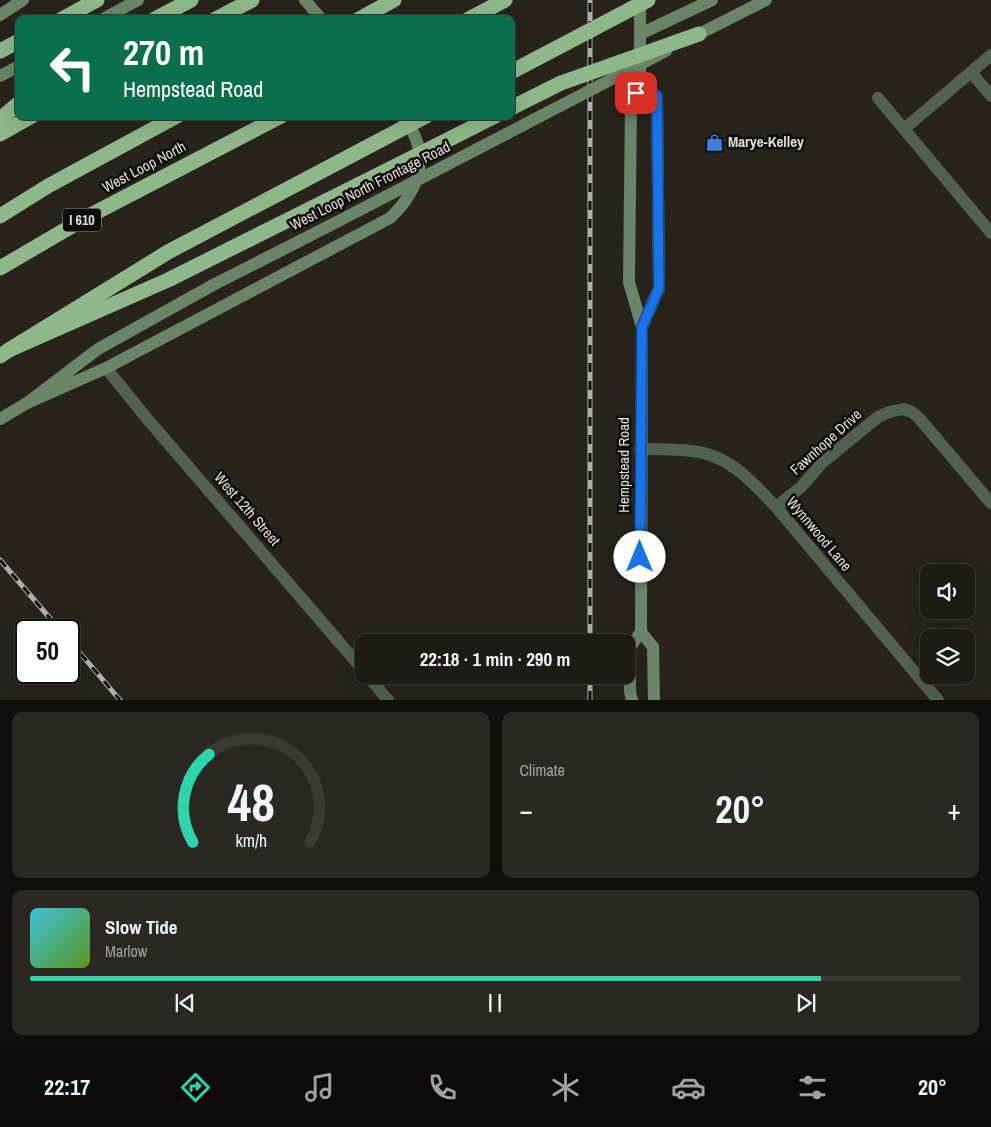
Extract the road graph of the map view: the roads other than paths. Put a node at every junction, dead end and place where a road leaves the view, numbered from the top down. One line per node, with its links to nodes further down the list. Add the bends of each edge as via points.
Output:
1 (23, 0): 13 (main road)
2 (97, 0): 14 (highway)
3 (138, 0): 15 (main road)
4 (191, 0): 16 (highway)
5 (252, 0): 17 (highway)
6 (305, 0): 18 (main road)
7 (394, 0): 19 (highway)
8 (505, 0): 20 (highway)
9 (640, 0): 21 (main road, Hempstead Road)
10 (648, 0): 27 (highway, bridge)
11 (712, 0): 21 (main road)
12 (766, 0): 22 (main road, West Loop North Frontage Road)
13 (0, 15)
14 (69, 15)
15 (110, 15)
16 (163, 15)
17 (224, 15)
18 (318, 15)
19 (366, 15)
20 (477, 15)
21 (640, 34): 30 (main road, Hempstead Road)
22 (699, 34): 34 (highway, bridge, via 561,83); 50 (main road, West Loop North Frontage Road, bridge, via 213,285 98,349)
23 (15, 43): 24 (highway)
24 (0, 51)
25 (991, 55): 28 (street)
26 (15, 68): 29 (main road)
27 (515, 70)
28 (971, 72): 31 (street); 42 (street)
29 (0, 76)
30 (640, 84): 47 (main road, Hempstead Road, via 631,103 629,282); 47 (main road, Hempstead Road, via 657,96 659,288)
31 (991, 96)
32 (878, 98): 42 (street)
33 (15, 106): 35 (highway)
34 (515, 106)
35 (0, 119)
36 (25, 120): 43 (highway)
37 (170, 120): 44 (highway, West Loop North)
38 (273, 120): 46 (highway, West Loop North / I 610, via 90,216)
39 (404, 120): 49 (main road, via 418,144 420,169 409,198 390,218)
40 (418, 120): 48 (highway, bridge, via 168,252)
41 (487, 120): 48 (highway, bridge, via 168,280)
42 (904, 129): 45 (street)
43 (0, 134)
44 (0, 216)
45 (991, 234)
46 (0, 268)
47 (642, 327): 52 (main road, Hempstead Road)
48 (4, 353)
49 (106, 368): 50 (main road); 56 (street, West 12th Street)
50 (27, 403): 51 (main road, West Loop North Frontage Road)
51 (0, 419)
52 (640, 449): 54 (street, Wynnwood Lane, via 693,451 720,459 751,480); 55 (main road, Hempstead Road)
53 (991, 503): 54 (street, Fawnhope Drive, via 919,418 903,409 889,412 864,428)
54 (776, 507): 61 (street, Wynnwood Lane)
55 (641, 632): 59 (main road, Hempstead Road, via 630,646); 60 (main road, Hempstead Road, via 653,647)
56 (355, 661)
57 (375, 684): 58 (street)
58 (388, 700)
59 (632, 700)
60 (654, 700)
61 (938, 700)

